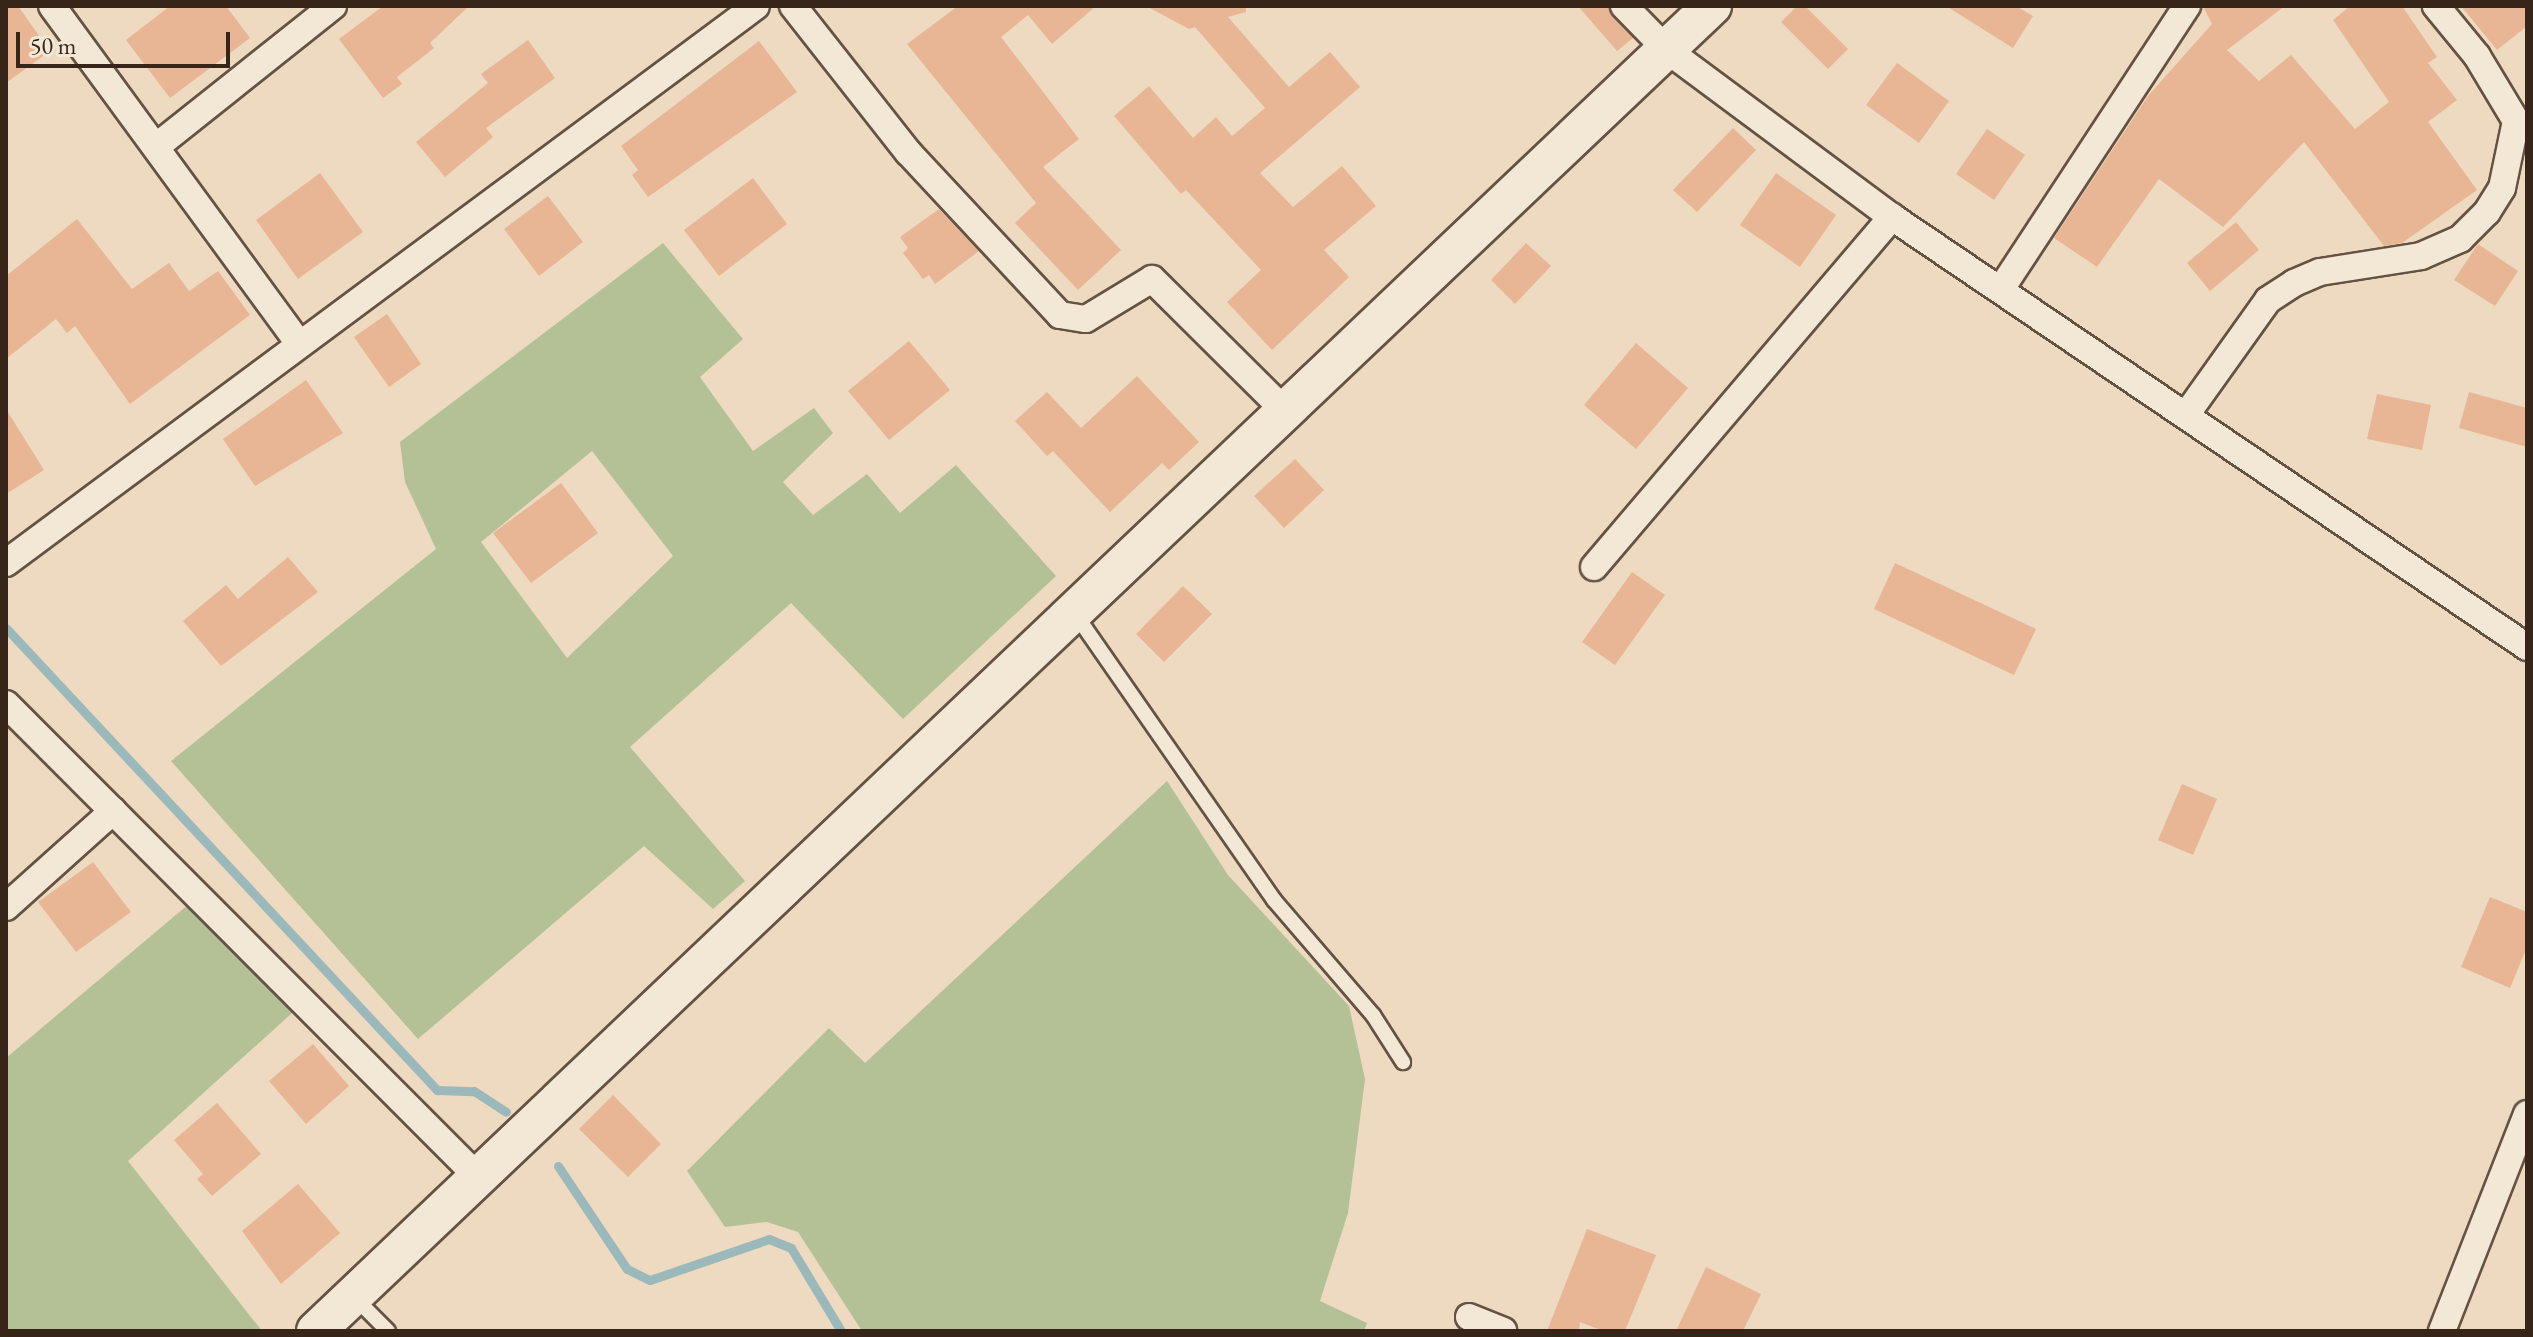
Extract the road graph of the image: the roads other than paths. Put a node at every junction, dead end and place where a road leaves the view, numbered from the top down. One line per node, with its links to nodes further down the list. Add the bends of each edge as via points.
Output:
1 (52, 6): 10 (street)
2 (333, 6): 10 (street)
3 (756, 6): 13 (street)
4 (793, 6): 14 (street, via 908,152 1060,315 1086,319 1152,279)
5 (1624, 6): 9 (street)
6 (1712, 6): 9 (main road)
7 (2187, 6): 12 (street)
8 (2436, 6): 15 (street, via 2477,56 2516,121 2502,188 2460,239 2421,256 2320,272 2268,300)
9 (1667, 50): 11 (street); 14 (main road)
10 (157, 146): 13 (street)
11 (1892, 217): 12 (street); 17 (street)
12 (2001, 289): 15 (street)
13 (299, 343): 16 (street)
14 (1286, 412): 18 (main road)
15 (2186, 415): 19 (street)
16 (6, 563)
17 (1594, 567)
18 (1076, 615): 23 (lane, via 1274,900 1373,1015); 25 (main road)
19 (2527, 647)
20 (6, 704): 21 (street)
21 (113, 811): 22 (street); 25 (street)
22 (6, 907)
23 (1403, 1062)
24 (2527, 1114): 31 (street)
25 (480, 1179): 26 (main road)
26 (354, 1297): 28 (main road); 29 (lane)
27 (1469, 1317): 30 (street)
28 (316, 1331)
29 (388, 1331)
30 (1503, 1331)
31 (2442, 1331)

